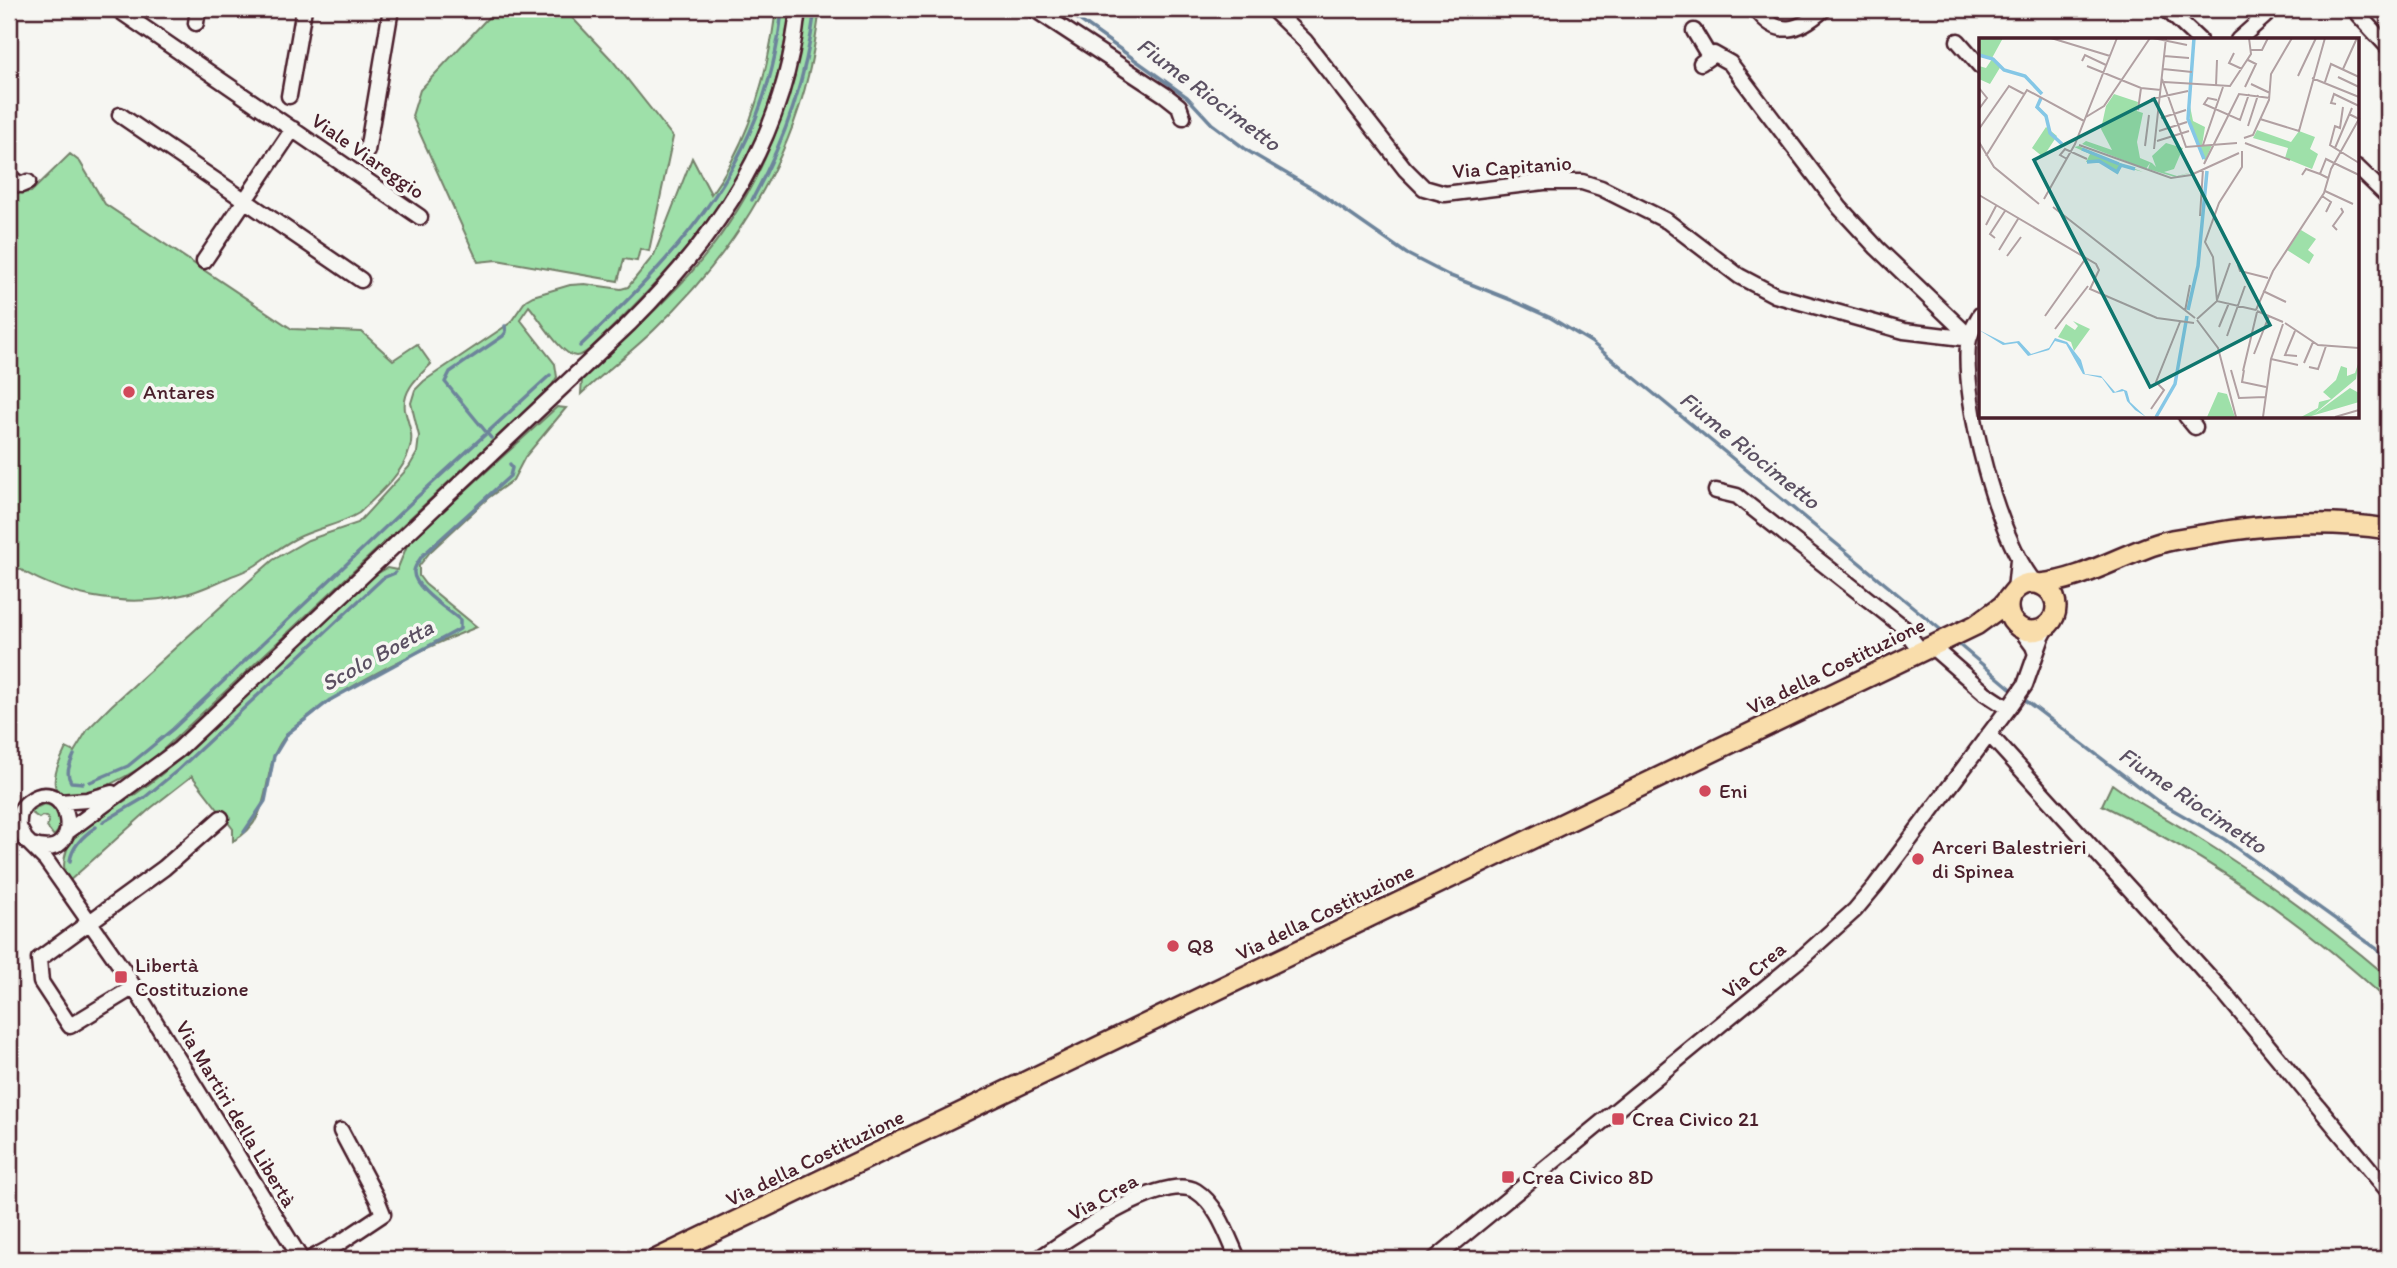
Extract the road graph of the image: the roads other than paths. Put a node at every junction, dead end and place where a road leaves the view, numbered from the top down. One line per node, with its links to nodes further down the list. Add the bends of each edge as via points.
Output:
1 (117, 9): 21 (street, Viale Viareggio)
2 (304, 9): 18 (street)
3 (391, 9): 22 (street)
4 (798, 9): 46 (street, via 782,89 750,171 681,270 178,750)
5 (1034, 9): 20 (street, via 1165,94 1179,106)
6 (1272, 9): 32 (street, Via Capitanio, via 1305,41 1424,188 1445,194 1582,182 1667,221 1740,276 1775,295 1903,331)
7 (1756, 9): 8 (street, via 1770,25 1791,29)
8 (1824, 9)
9 (2166, 9): 13 (street)
10 (2273, 9): 14 (street)
11 (2353, 9): 16 (street)
12 (1694, 31): 32 (street, via 1705,60 1714,54 1730,63 1864,236)
13 (2188, 34)
14 (2238, 38)
15 (1958, 41): 17 (street)
16 (2388, 47)
17 (1979, 65)
18 (289, 96)
19 (120, 115): 27 (street)
20 (1183, 117)
21 (293, 129): 27 (street, Viale Viareggio); 28 (street, Viale Viareggio)
22 (367, 151)
23 (2358, 168): 26 (street)
24 (9, 177): 25 (street, via 21,185)
25 (29, 182)
26 (2388, 197)
27 (244, 201): 29 (street, Viale Viareggio); 30 (street)
28 (420, 217)
29 (205, 261)
30 (361, 280)
31 (1979, 316): 32 (street)
32 (1970, 337): 35 (street, via 1971,387 1983,460)
33 (1716, 491): 42 (street, via 1737,496)
34 (2388, 529): 36 (main road, via 2309,522 2248,527 2163,542)
35 (2018, 555): 37 (street); 38 (street)
36 (2087, 572): 37 (main road, via 2054,583); 39 (main road)
37 (2037, 583): 38 (main road, via 2025,584); 39 (main road, via 2054,596)
38 (2013, 593): 40 (main road, via 2008,607); 41 (main road, Via della Costituzione)
39 (2053, 617): 40 (main road, via 2044,628 2031,631); 43 (street, Via Crea)
40 (2016, 624): 41 (main road, Via della Costituzione, via 2004,621); 43 (street)
41 (1969, 628): 42 (main road, Via della Costituzione)
42 (1931, 646): 44 (street, via 1985,693); 62 (main road, Via della Costituzione)
43 (2036, 654): 44 (street, Via Crea, via 2025,685)
44 (2009, 707): 45 (street, Via Crea)
45 (1989, 734): 58 (street, via 2226,995); 64 (street, Via Crea, via 1875,886 1835,929)
46 (130, 786): 47 (street, via 87,800); 52 (street)
47 (59, 802): 49 (street, via 41,797); 52 (street, Via Martiri della Libertà, via 69,818)
48 (9, 804): 49 (street)
49 (24, 806): 51 (street, Via Martiri della Libertà)
50 (221, 818): 55 (street, via 164,868)
51 (14, 822): 53 (street, Via Martiri della Libertà)
52 (63, 837): 53 (street, via 46,847); 54 (street, Via Martiri della Libertà, via 56,867)
53 (32, 845): 54 (street, Via Martiri della Libertà)
54 (64, 887): 55 (street, Via Martiri della Libertà)
55 (90, 921): 56 (street, Via Martiri della Libertà); 56 (street, via 39,959 41,982 70,1026)
56 (134, 987): 60 (street, Via Martiri della Libertà)
57 (341, 1131): 61 (street, via 383,1214)
58 (2388, 1191)
59 (1047, 1257): 63 (street, Via Crea, via 1141,1196 1185,1187 1199,1193 1212,1207)
60 (301, 1259)
61 (310, 1259)
62 (657, 1259)
63 (1238, 1259)
64 (1435, 1259)

